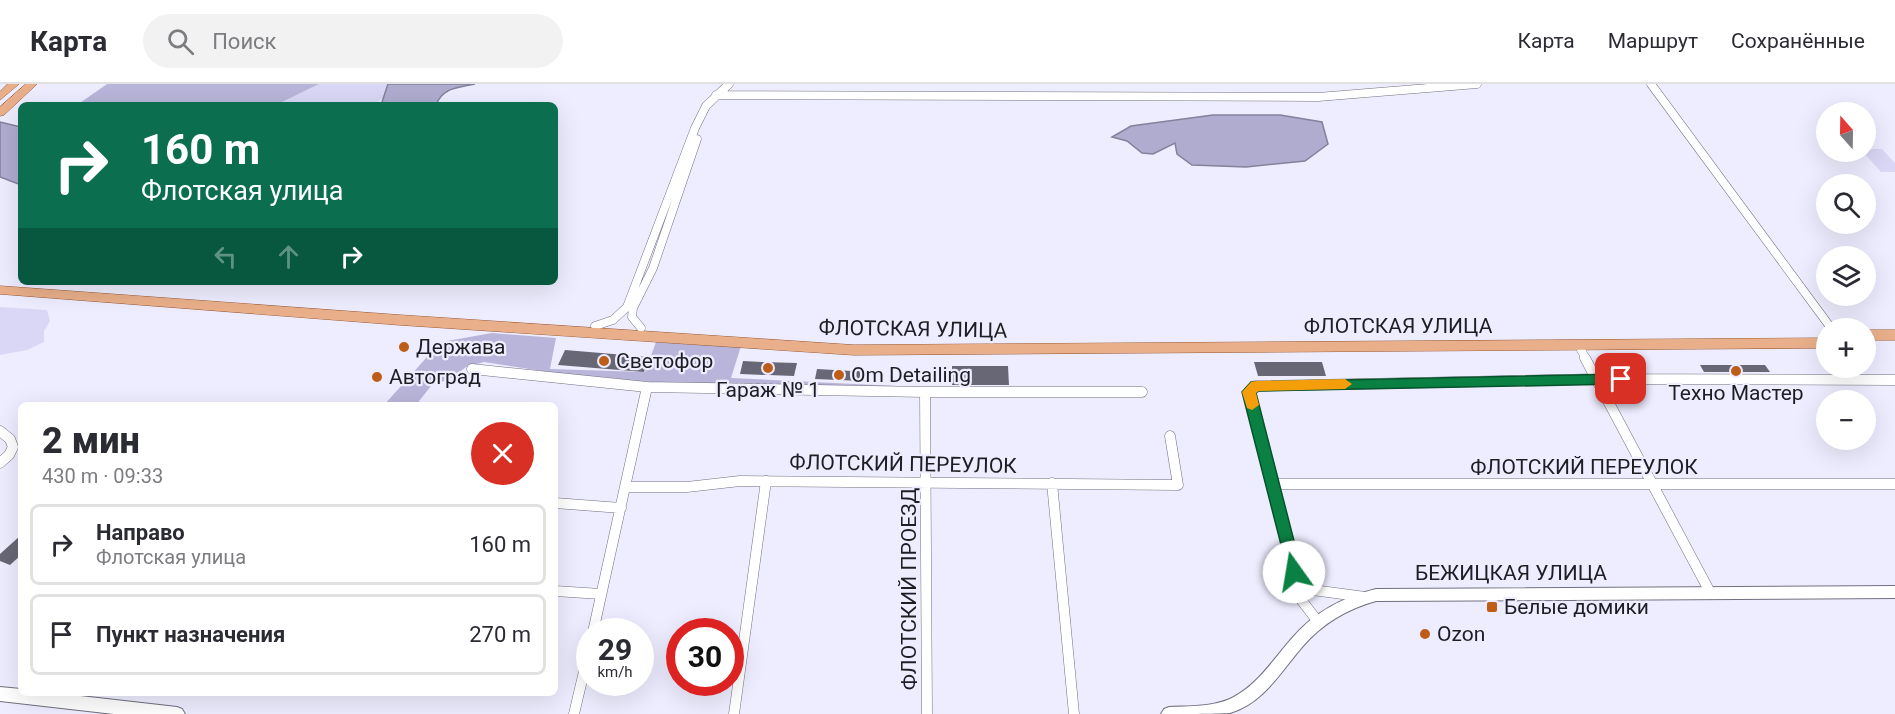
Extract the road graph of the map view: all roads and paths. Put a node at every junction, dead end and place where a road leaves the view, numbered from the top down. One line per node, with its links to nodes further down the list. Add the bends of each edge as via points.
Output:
1 (14, 84): 10 (main road)
2 (32, 84): 11 (main road)
3 (735, 84): 8 (street)
4 (1434, 84): 9 (street, via 1316,93)
5 (1477, 84): 9 (street, via 1318,97)
6 (1651, 84): 14 (street)
7 (752, 90): 8 (street); 8 (street); 9 (street)
8 (723, 92): 15 (street, via 703,112 686,149 627,308 610,322); 16 (street, via 692,149 653,268 633,308 632,316)
9 (1038, 94)
10 (0, 97)
11 (0, 113)
12 (0, 284): 15 (main road, ФЛОТСКАЯ УЛИЦА)
13 (0, 290): 23 (main road, ФЛОТСКАЯ УЛИЦА, via 854,350)
14 (1824, 318)
15 (595, 326): 16 (main road, ФЛОТСКАЯ УЛИЦА)
16 (641, 328): 17 (main road, ФЛОТСКАЯ УЛИЦА, via 926,344)
17 (1816, 335)
18 (1876, 335): 19 (main road)
19 (1895, 335)
20 (1816, 343): 23 (main road, ФЛОТСКАЯ УЛИЦА)
21 (1876, 343): 22 (main road)
22 (1895, 343)
23 (1578, 344): 25 (street)
24 (472, 369): 27 (street)
25 (1597, 379): 26 (street); 36 (street, via 1256,386 1249,392); 38 (street)
26 (1895, 380)
27 (647, 387): 28 (street); 39 (street)
28 (925, 392): 29 (street); 34 (street, ФЛОТСКИЙ ПРОЕЗД)
29 (1142, 392)
30 (0, 431): 32 (street, via 14,448)
31 (1170, 436): 35 (street, ФЛОТСКИЙ ПЕРЕУЛОК, via 1178,485)
32 (0, 463)
33 (766, 481): 34 (street, ФЛОТСКИЙ ПЕРЕУЛОК); 39 (street, ФЛОТСКИЙ ПЕРЕУЛОК); 55 (street)
34 (927, 482): 35 (street, ФЛОТСКИЙ ПЕРЕУЛОК); 56 (street, ФЛОТСКИЙ ПРОЕЗД)
35 (1052, 483): 57 (street)
36 (1273, 484): 38 (street, ФЛОТСКИЙ ПЕРЕУЛОК); 42 (street)
37 (1895, 484): 38 (street, ФЛОТСКИЙ ПЕРЕУЛОК)
38 (1653, 485): 46 (street)
39 (628, 487): 41 (street)
40 (558, 503): 41 (street)
41 (621, 508): 45 (street)
42 (1298, 588): 47 (street); 49 (street)
43 (558, 591): 45 (street)
44 (1895, 592): 46 (street, БЕЖИЦКАЯ УЛИЦА)
45 (601, 594): 48 (street)
46 (1711, 594): 47 (street, БЕЖИЦКАЯ УЛИЦА)
47 (1367, 597): 49 (street, БЕЖИЦКАЯ УЛИЦА, via 1348,603)
48 (596, 618)
49 (1319, 623): 52 (street, БЕЖИЦКАЯ УЛИЦА, via 1308,630 1255,691 1223,709)
50 (0, 694): 53 (street)
51 (578, 696): 54 (street)
52 (1204, 713): 58 (street, БЕЖИЦКАЯ УЛИЦА)
53 (177, 714)
54 (574, 714)
55 (734, 714)
56 (927, 714)
57 (1074, 714)
58 (1169, 714)

